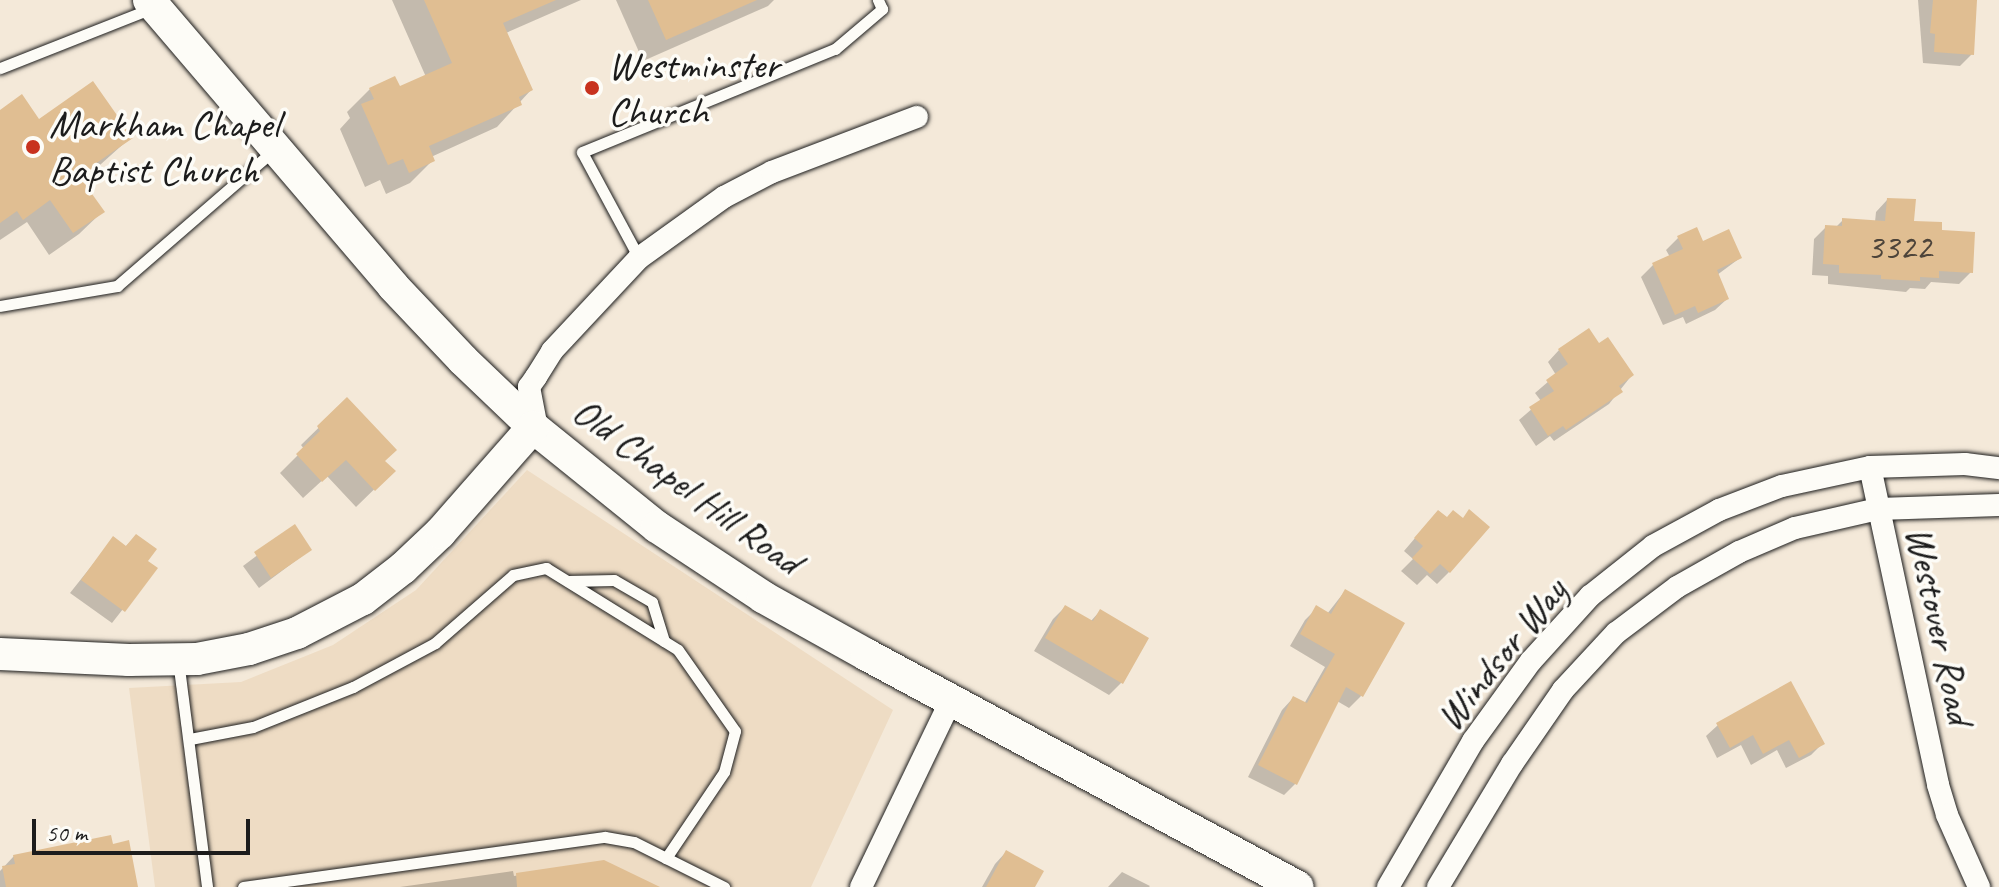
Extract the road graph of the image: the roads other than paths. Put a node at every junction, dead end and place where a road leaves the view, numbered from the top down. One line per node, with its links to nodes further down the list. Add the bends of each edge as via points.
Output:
1 (878, 0): 6 (lane, via 882,9 835,49 582,152)
2 (152, 4): 3 (lane); 5 (street, Old Chapel Hill Road)
3 (0, 68)
4 (917, 117): 6 (street, via 724,197)
5 (275, 148): 7 (lane, via 117,286); 8 (street, Old Chapel Hill Road, via 393,286)
6 (639, 258): 8 (street, via 552,351 529,387)
7 (0, 306)
8 (533, 427): 16 (street, via 440,533 363,599 297,633 249,649); 17 (street, Old Chapel Hill Road, via 657,527 736,579)
9 (1870, 467): 10 (street, Windsor Way); 12 (street, Westover Road); 25 (street, Windsor Way, via 1782,486 1719,510 1653,546 1590,596 1531,661 1473,741)
10 (1999, 468)
11 (1999, 505): 12 (street, Windsor Way)
12 (1878, 509): 26 (street, Windsor Way, via 1795,528 1739,552 1677,587 1616,633 1563,690); 27 (street, Westover Road, via 1938,785)
13 (568, 581): 14 (lane); 14 (lane, via 614,580 652,602); 18 (lane, via 546,568 513,575 435,643 353,687 253,727)
14 (665, 642): 19 (lane, via 678,650 735,731 724,772)
15 (0, 654): 16 (street)
16 (178, 660): 18 (lane)
17 (951, 700): 23 (street); 24 (street, Old Chapel Hill Road)
18 (190, 739): 20 (lane)
19 (666, 858): 21 (lane, via 623,838 605,837); 22 (lane)
20 (207, 887)
21 (243, 887)
22 (724, 887)
23 (861, 887)
24 (1297, 887)
25 (1388, 887)
26 (1438, 887)
27 (1979, 887)

